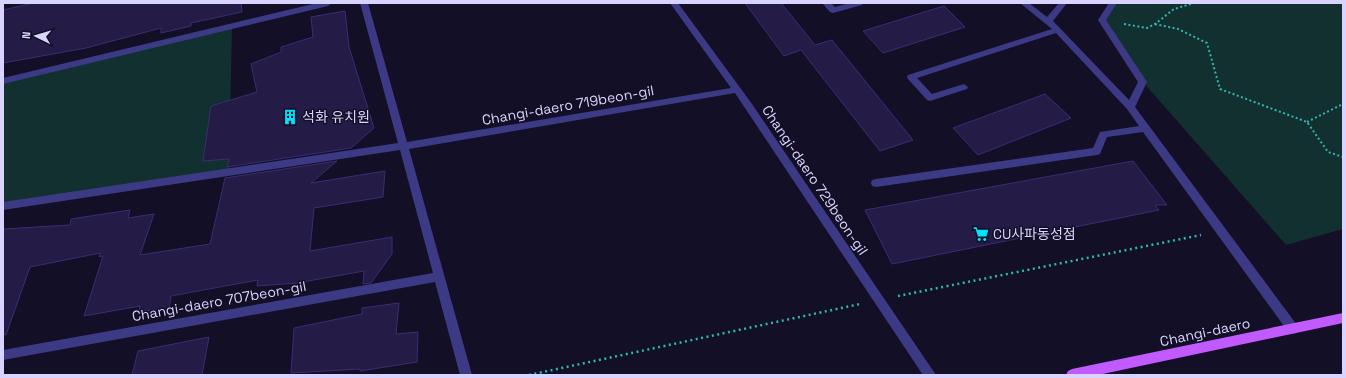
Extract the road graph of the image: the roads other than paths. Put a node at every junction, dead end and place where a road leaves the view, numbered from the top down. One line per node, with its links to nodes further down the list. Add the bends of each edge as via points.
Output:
1 (328, 3): 11 (street)
2 (364, 3): 16 (street)
3 (674, 3): 13 (street, Changi-daero 729beon-gil)
4 (826, 3): 5 (street, via 833,10)
5 (859, 3)
6 (1024, 3): 9 (street)
7 (1063, 3): 9 (street)
8 (1114, 3): 14 (street, via 1102,20 1143,82)
9 (1048, 21): 10 (street)
10 (1058, 30): 12 (street, via 911,77 930,98); 14 (street)
11 (3, 81)
12 (964, 86)
13 (737, 90): 16 (street, Changi-daero 719beon-gil); 24 (street, Changi-daero 729beon-gil)
14 (1130, 107): 15 (street)
15 (1146, 128): 17 (street, via 1103,134 1097,151); 21 (street)
16 (403, 146): 18 (street); 19 (street)
17 (876, 183)
18 (3, 206)
19 (440, 276): 22 (street, Changi-daero 707beon-gil); 23 (street)
20 (1343, 318): 21 (main road, Changi-daero)
21 (1293, 329): 25 (main road, Changi-daero)
22 (3, 355)
23 (466, 375)
24 (930, 375)
25 (1072, 375)

